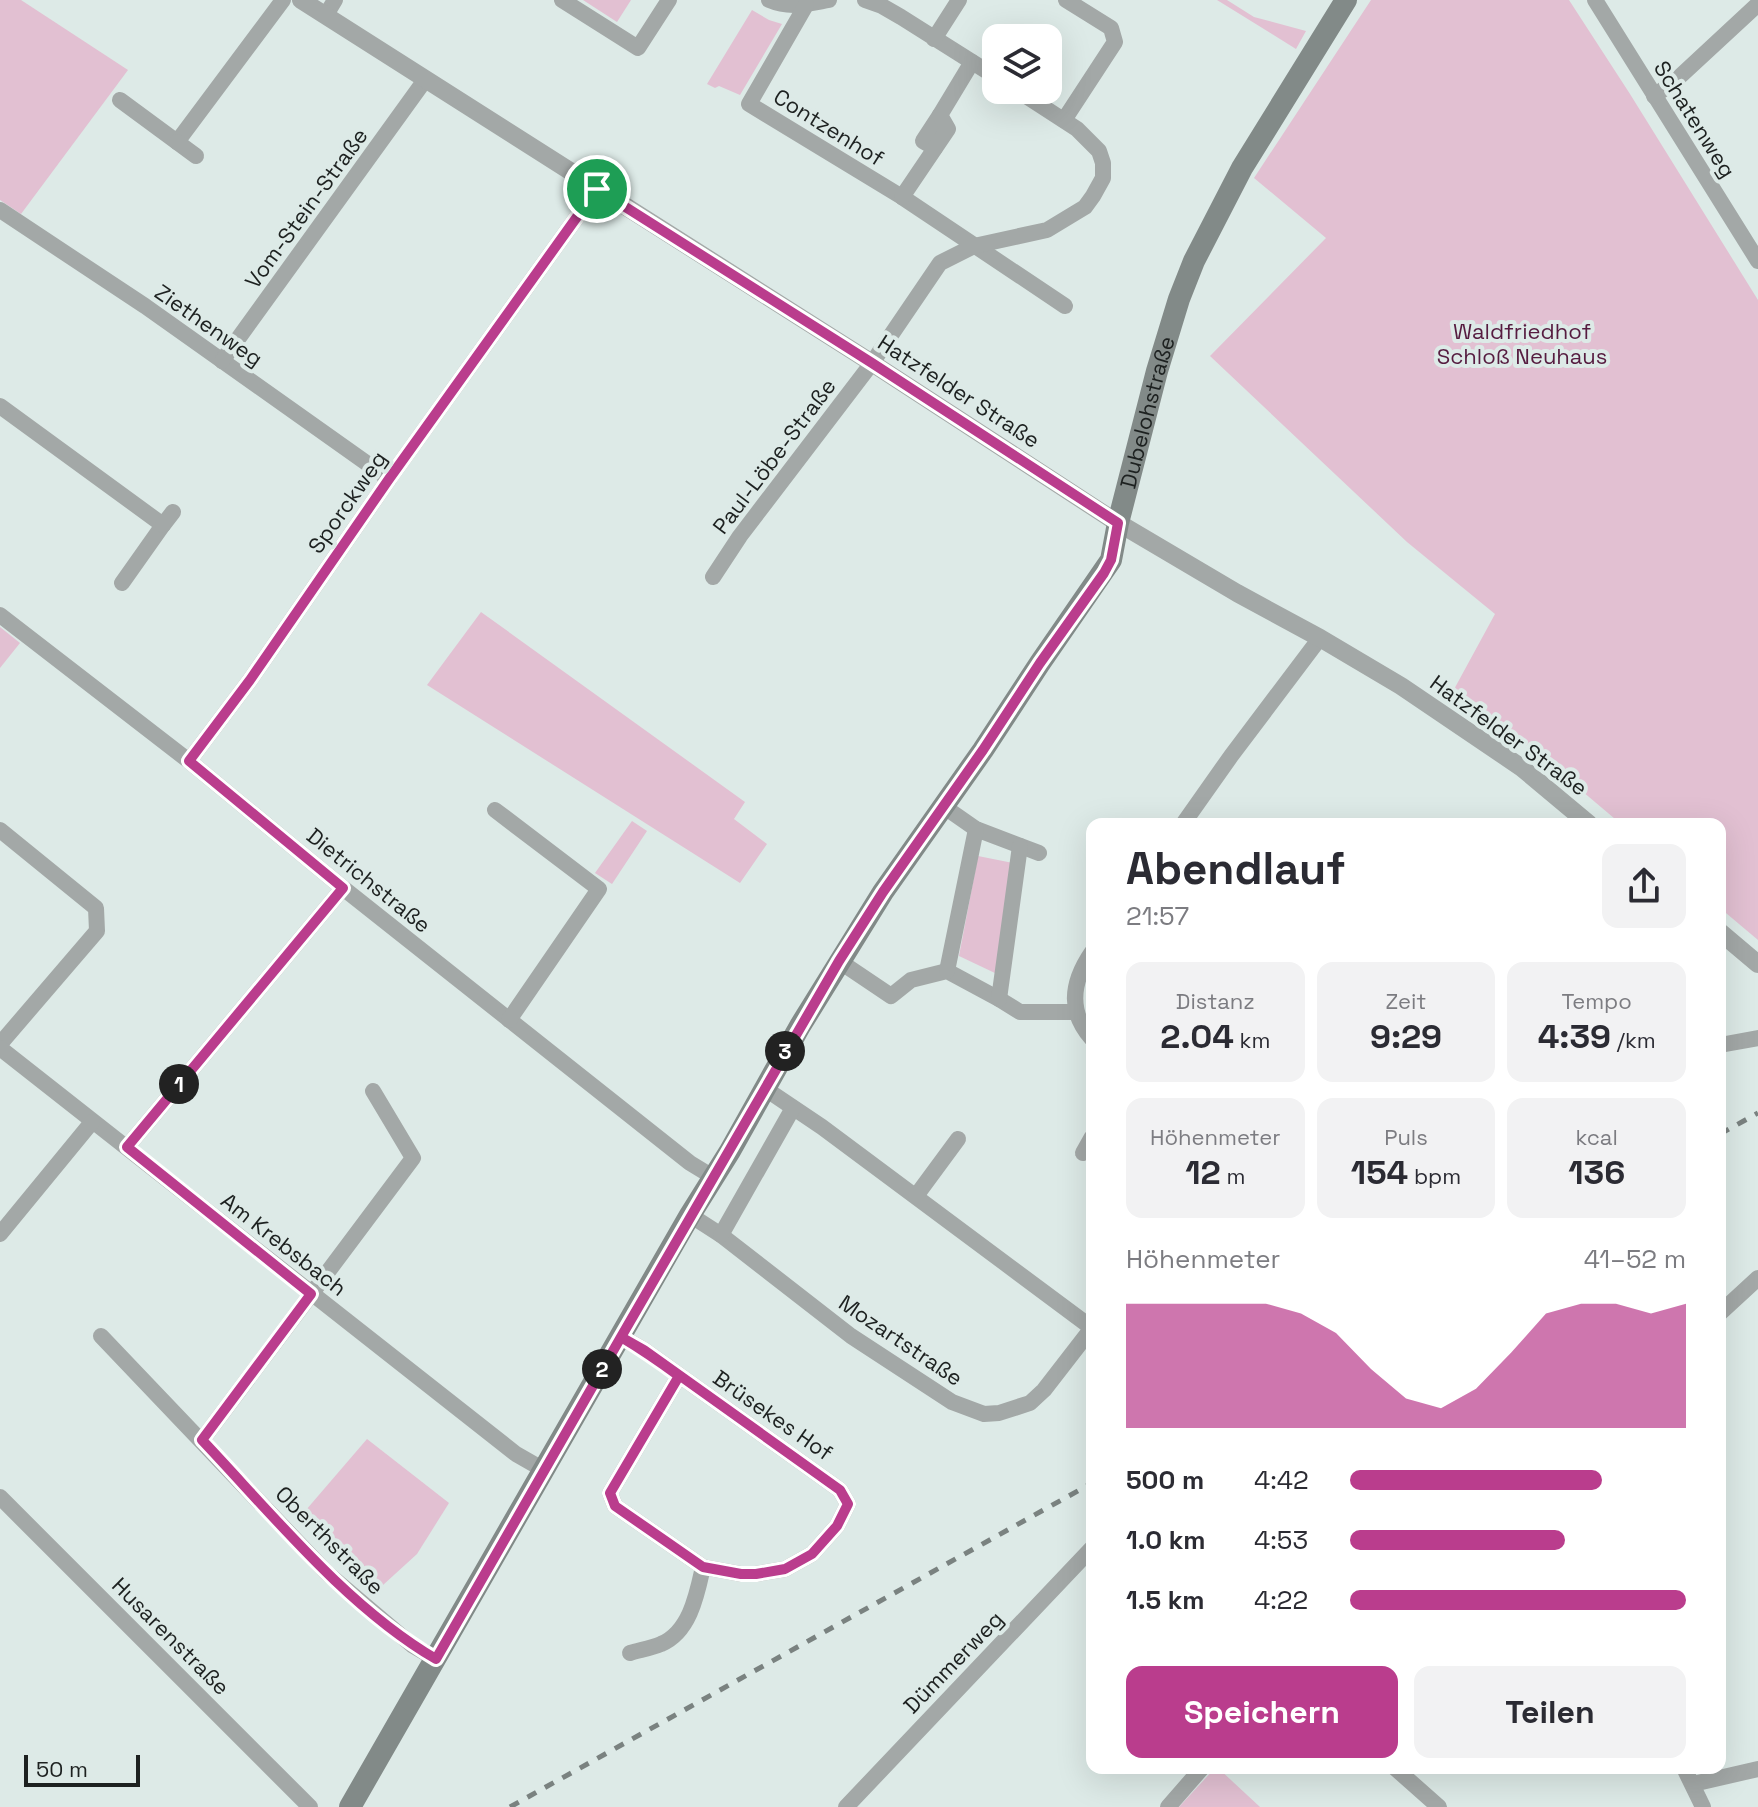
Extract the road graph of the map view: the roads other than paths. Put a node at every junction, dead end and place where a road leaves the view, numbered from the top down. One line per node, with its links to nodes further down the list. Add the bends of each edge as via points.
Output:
1 (283, 0): 23 (street)
2 (301, 0): 14 (street, Hatzfelder Straße)
3 (562, 0): 4 (street, via 638,48)
4 (669, 0)
5 (769, 0): 13 (street, via 783,6)
6 (829, 0): 13 (street)
7 (865, 0): 15 (street)
8 (959, 0): 15 (street)
9 (1066, 0): 22 (street, via 1111,28 1115,42)
10 (1346, 0): 35 (main road, Dubelohstraße, via 1242,168 1194,261 1157,371)
11 (1595, 0): 19 (street, Schatenweg)
12 (1758, 4): 19 (street)
13 (806, 5): 26 (street, Contzenhof, via 749,104)
14 (330, 8): 18 (street, Hatzfelder Straße)
15 (934, 39): 16 (street)
16 (972, 62): 17 (street); 26 (street, via 940,115 948,129)
17 (982, 68)
18 (425, 80): 25 (street, Hatzfelder Straße); 31 (street, Vom-Stein-Straße)
19 (1654, 96): 29 (street, Schatenweg)
20 (120, 100): 23 (street)
21 (1039, 104): 22 (street, Paul-Löbe-Straße)
22 (1064, 120): 28 (street, Paul-Löbe-Straße, via 1099,151 1103,178 1093,196 1085,207 1047,230)
23 (177, 142): 24 (street)
24 (196, 156)
25 (597, 189): 32 (street, Hatzfelder Straße); 34 (street, Sporckweg)
26 (902, 197): 28 (street, Contzenhof)
27 (0, 210): 31 (street, Ziethenweg)
28 (974, 246): 30 (street, Contzenhof); 32 (street, Paul-Löbe-Straße, via 940,263)
29 (1758, 261)
30 (1065, 306)
31 (222, 361): 34 (street, Ziethenweg)
32 (872, 363): 35 (street, Hatzfelder Straße); 36 (street, Paul-Löbe-Straße)
33 (0, 406): 37 (street, via 168,518)
34 (389, 479): 40 (street, Sporckweg)
35 (1118, 523): 39 (street, Hatzfelder Straße); 41 (main road, Dubelohstraße, via 1104,573)
36 (713, 577)
37 (122, 583)
38 (0, 615): 40 (street, Dietrichstraße)
39 (1320, 638): 43 (street); 44 (street, Hatzfelder Straße, via 1467,729)
40 (189, 761): 49 (street, Dietrichstraße)
41 (943, 806): 45 (street); 51 (main road, Dubelohstraße)
42 (495, 810): 57 (street, via 599,889)
43 (1187, 818)
44 (1582, 818)
45 (976, 829): 47 (street); 54 (street)
46 (0, 830): 61 (street, via 96,908 97,931)
47 (1020, 846): 48 (street); 55 (street)
48 (1039, 853)
49 (343, 888): 57 (street, Dietrichstraße); 67 (street)
50 (1726, 937): 53 (street)
51 (839, 961): 54 (street, via 891,996 911,980); 62 (main road, Dubelohstraße)
52 (1086, 963): 56 (street, via 1075,983)
53 (1758, 964)
54 (947, 971): 55 (street)
55 (999, 999): 56 (street, via 1020,1012)
56 (1076, 1012): 58 (street)
57 (509, 1020): 70 (street, Dietrichstraße)
58 (1086, 1029)
59 (1758, 1038): 60 (street)
60 (1726, 1044)
61 (0, 1046): 65 (street, Am Krebsbach)
62 (764, 1088): 64 (street); 70 (main road, Dubelohstraße)
63 (373, 1091): 76 (street, via 413,1158)
64 (793, 1108): 71 (street); 74 (street)
65 (92, 1122): 67 (street, Am Krebsbach); 73 (street)
66 (958, 1139): 71 (street)
67 (127, 1147): 76 (street, Am Krebsbach)
68 (1086, 1148): 69 (street)
69 (1083, 1153)
70 (713, 1177): 72 (main road, Dubelohstraße)
71 (916, 1196): 78 (street)
72 (690, 1215): 74 (street, Mozartstraße); 81 (main road, Dubelohstraße)
73 (0, 1234)
74 (721, 1235): 80 (street, Mozartstraße, via 851,1336 952,1402 984,1414 1030,1403)
75 (1758, 1278): 77 (street)
76 (311, 1294): 83 (street); 84 (street, Am Krebsbach, via 516,1454)
77 (1726, 1307)
78 (1086, 1324)
79 (101, 1336): 83 (street, Oberthstraße)
80 (1086, 1336)
81 (621, 1337): 82 (street, Brüsekes Hof); 84 (main road, Dubelohstraße)
82 (679, 1376): 87 (street, Brüsekes Hof, via 610,1493 615,1506); 87 (street, Brüsekes Hof, via 840,1490 848,1504 812,1554 785,1569 741,1574)
83 (202, 1440): 89 (street, Oberthstraße, via 338,1583)
84 (544, 1470): 89 (main road, Dubelohstraße)
85 (0, 1497): 95 (street, Husarenstraße)
86 (1086, 1554): 97 (street, Dümmerweg)
87 (703, 1567): 88 (street, via 695,1601 679,1630 664,1644)
88 (630, 1653)
89 (436, 1659): 96 (main road, Dubelohstraße)
90 (1758, 1769): 94 (street)
91 (1197, 1774): 98 (street)
92 (1402, 1774): 99 (street)
93 (1687, 1774): 94 (street)
94 (1693, 1784): 100 (street)
95 (310, 1807)
96 (350, 1807)
97 (846, 1807)
98 (1168, 1807)
99 (1439, 1807)
100 (1703, 1807)

